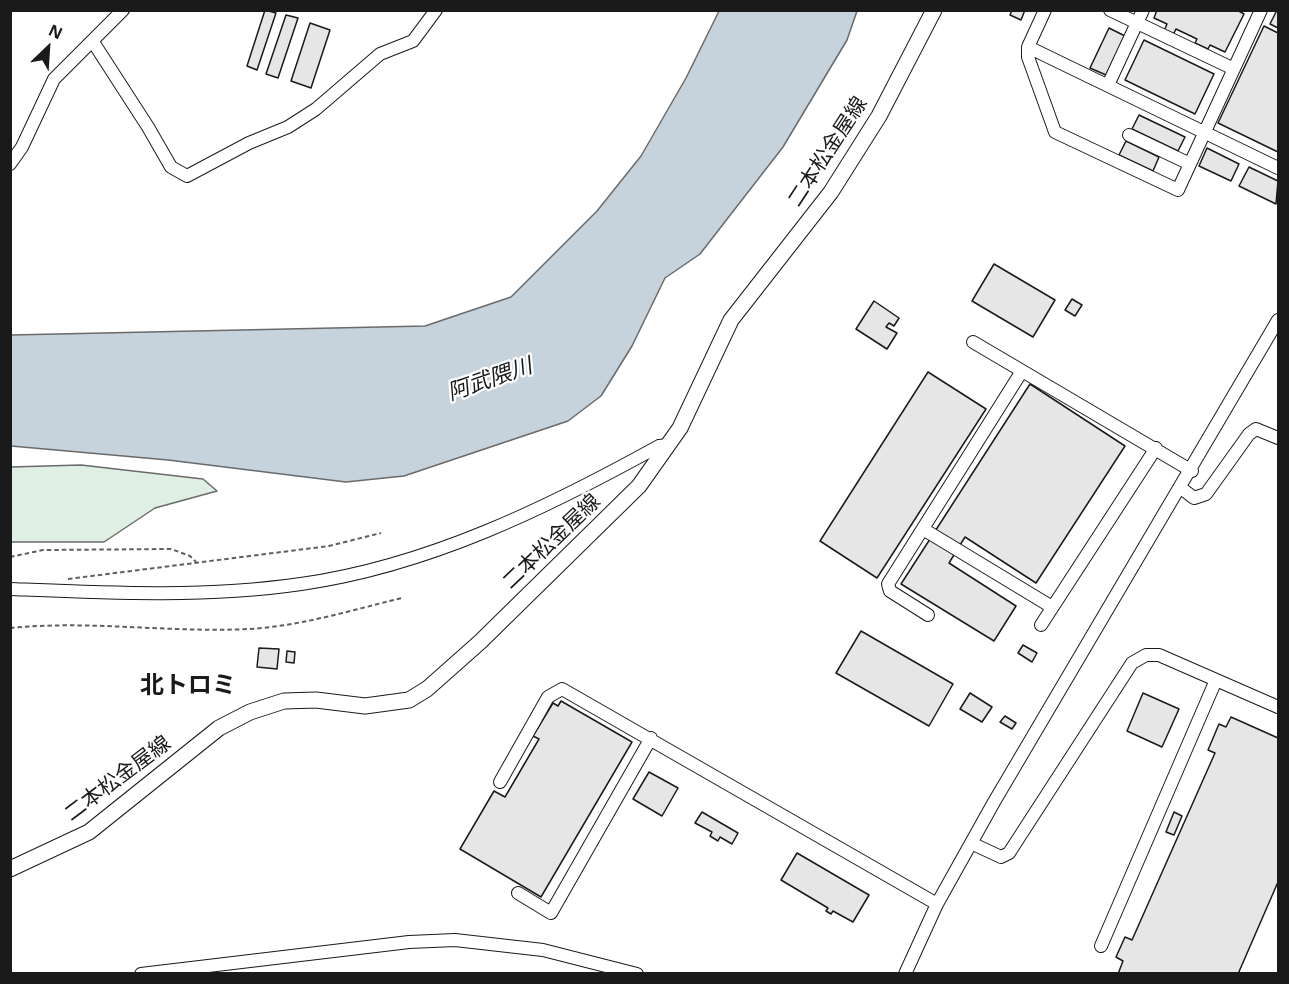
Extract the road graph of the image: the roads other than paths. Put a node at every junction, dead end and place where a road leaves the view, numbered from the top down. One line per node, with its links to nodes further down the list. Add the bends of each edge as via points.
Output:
1 (123, 10): 15 (street, via 54,79)
2 (436, 10): 9 (street, via 413,41 380,54 316,109 288,127 187,176 171,167)
3 (934, 10): 22 (main road, 二本松金屋線, via 879,116 831,192 731,320)
4 (1045, 10): 10 (street)
5 (1110, 10): 8 (street)
6 (1143, 10): 8 (street)
7 (1261, 10): 11 (street)
8 (1137, 23): 11 (street); 12 (street)
9 (95, 45)
10 (1028, 47): 12 (street); 16 (street, via 1028,57 1055,132 1178,190)
11 (1234, 69): 13 (street)
12 (1108, 85): 13 (street)
13 (1205, 133): 16 (street); 17 (street)
14 (1129, 135): 16 (street)
15 (10, 164)
16 (1190, 164)
17 (1278, 168)
18 (1278, 320): 24 (street)
19 (973, 342): 20 (street)
20 (1022, 371): 23 (street); 26 (street)
21 (1278, 438): 25 (street, via 1256,429 1206,494 1194,498)
22 (669, 445): 27 (street, via 658,446 494,528 405,560 351,574 303,584 207,593); 36 (main road, 二本松金屋線, via 639,486 427,689 409,700 383,706 284,701 250,712 219,728 89,832)
23 (1156, 448): 24 (street); 28 (street)
24 (1191, 471): 25 (street)
25 (1181, 488): 35 (street)
26 (923, 529): 28 (street); 29 (street, via 888,584 890,591)
27 (10, 589)
28 (1052, 607): 30 (street)
29 (928, 615)
30 (1041, 625)
31 (1216, 680): 32 (street); 35 (street, via 1159,655 1138,658 1008,853 1001,857); 39 (street)
32 (1278, 707)
33 (651, 738): 34 (street, via 562,688 548,697); 37 (street, via 551,913); 38 (street)
34 (500, 782)
35 (971, 843): 38 (street)
36 (10, 869)
37 (518, 893)
38 (937, 904): 42 (street)
39 (1101, 946)
40 (141, 974): 41 (street, via 455,940 543,950)
41 (637, 974)
42 (905, 974)

